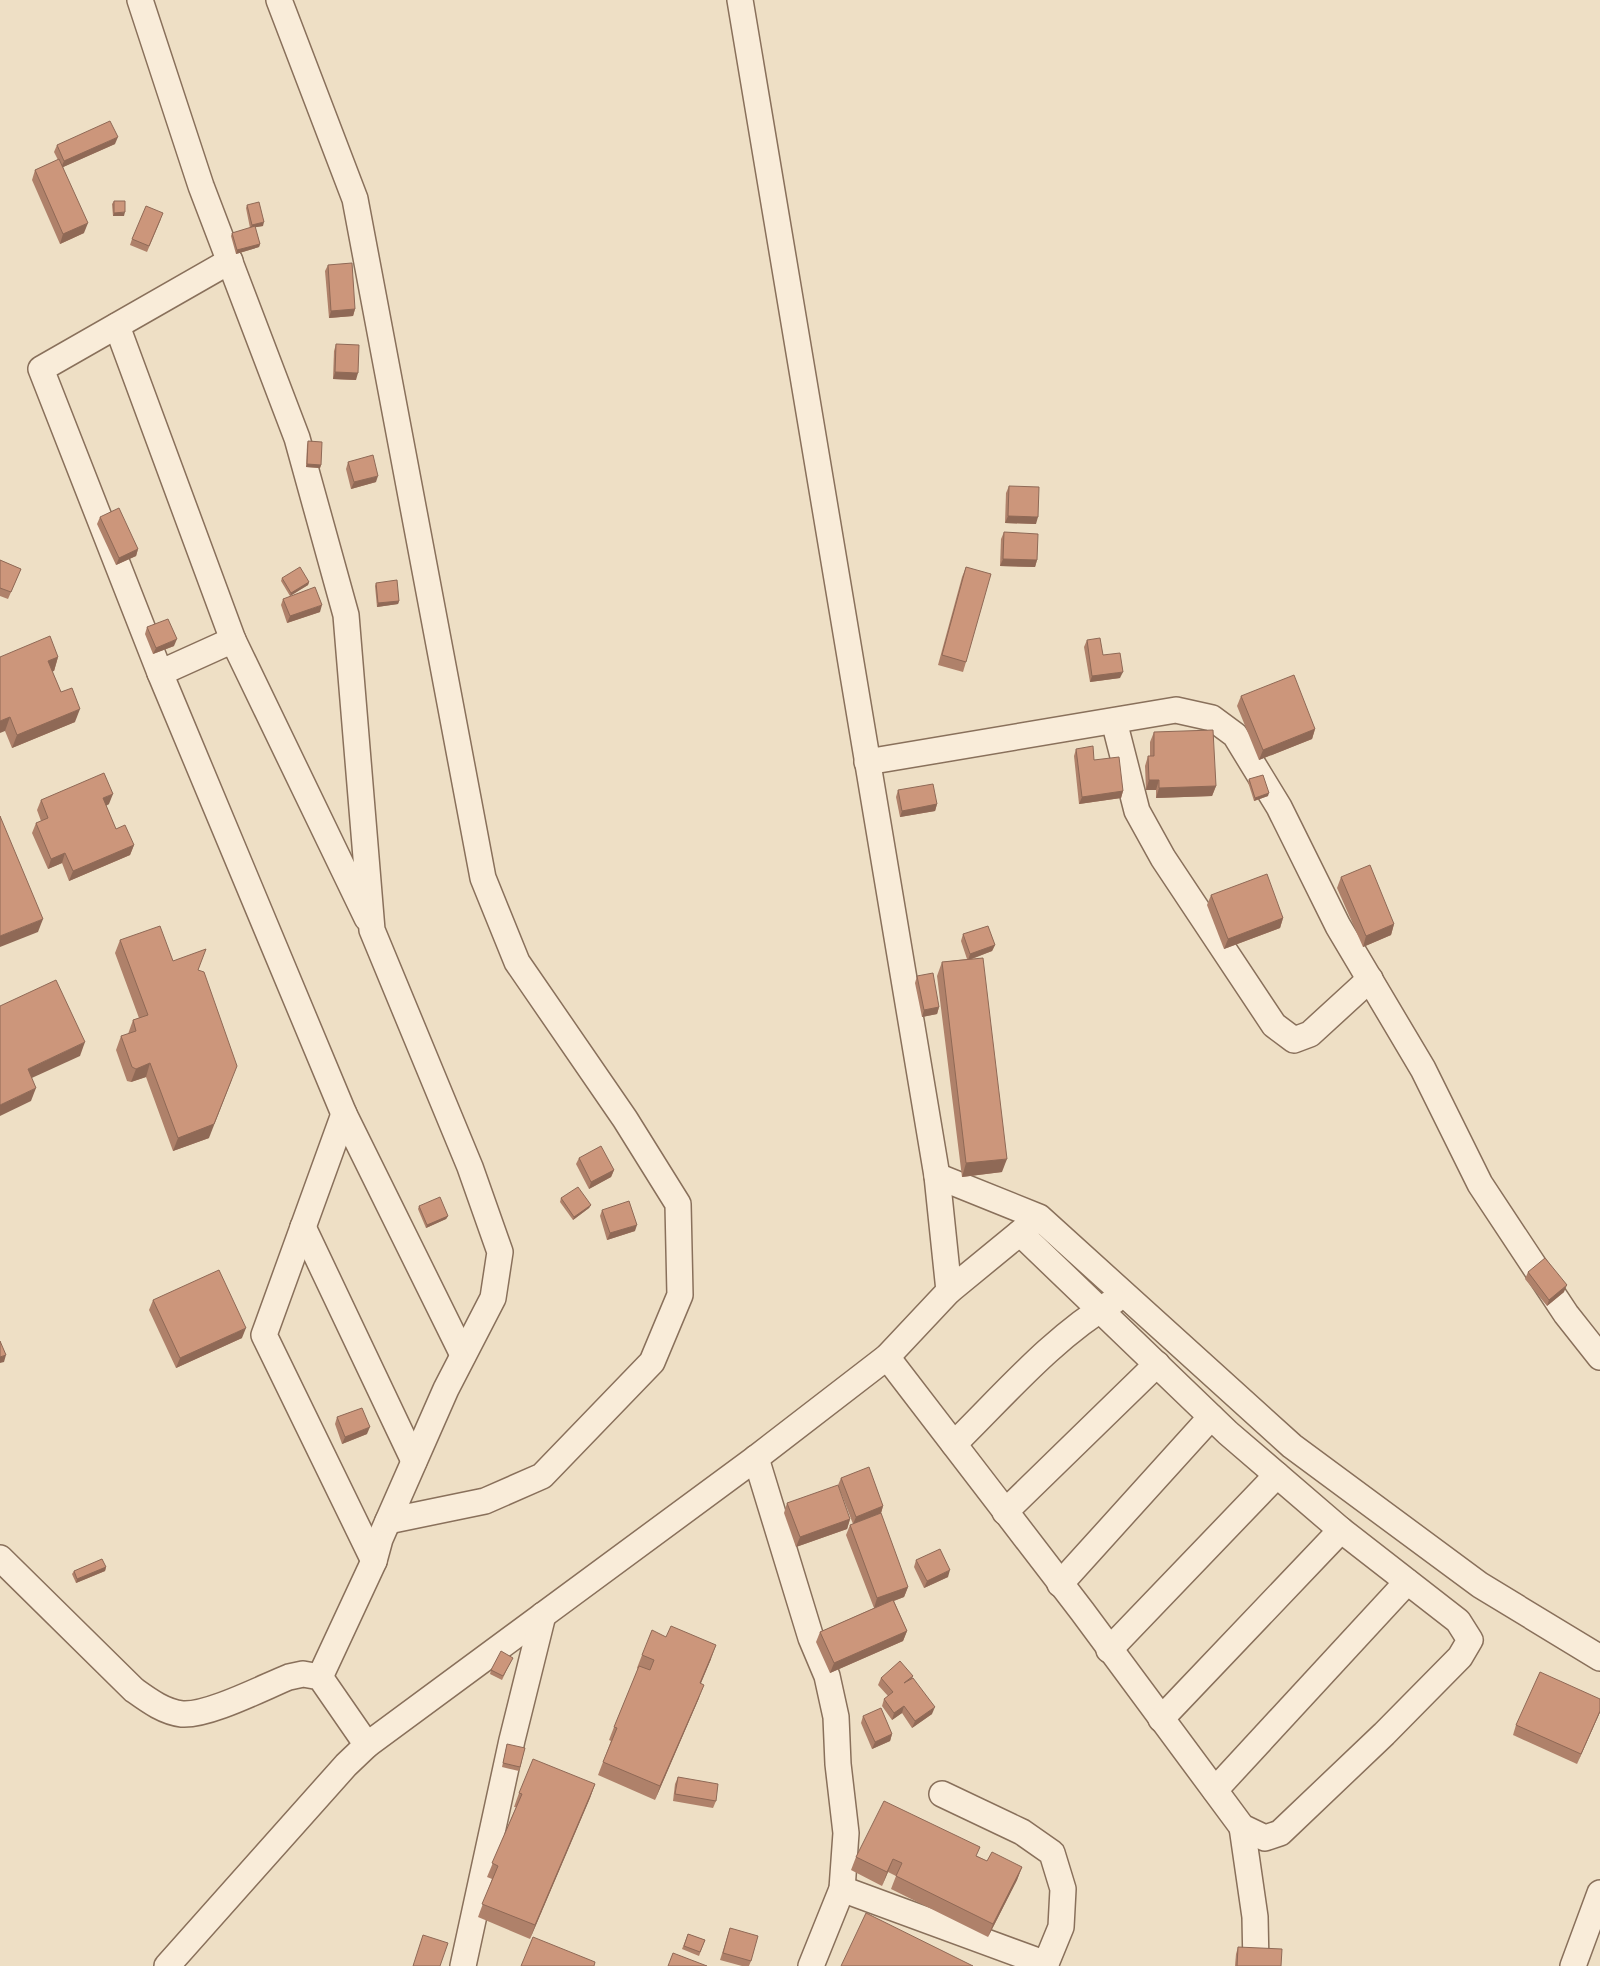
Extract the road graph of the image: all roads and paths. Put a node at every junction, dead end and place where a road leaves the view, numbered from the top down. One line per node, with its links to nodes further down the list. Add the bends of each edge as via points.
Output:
1 (140, 0): 4 (street, via 201,186)
2 (279, 0): 30 (street, via 355,199 483,878 517,962 678,1204 680,1295 652,1362 542,1476 485,1501)
3 (740, 0): 9 (street)
4 (230, 261): 5 (street); 10 (street, via 297,438 346,616)
5 (116, 326): 6 (street); 7 (street, via 41,369)
6 (232, 640): 7 (street); 10 (street)
7 (160, 673): 12 (street)
8 (1114, 721): 9 (street); 11 (street, via 1176,710 1212,718 1235,735 1279,807 1338,926); 11 (street, via 1137,811 1163,858 1274,1025 1294,1040 1310,1034)
9 (867, 762): 13 (street)
10 (372, 930): 20 (street, via 470,1167 500,1252 493,1298)
11 (1370, 979): 22 (street, via 1423,1069 1480,1184 1566,1314)
12 (344, 1114): 15 (street); 20 (street)
13 (937, 1176): 14 (street); 17 (street)
14 (1039, 1217): 16 (street); 18 (street)
15 (303, 1226): 27 (street); 33 (street, via 264,1335)
16 (1020, 1232): 17 (street); 19 (street)
17 (949, 1292): 21 (street)
18 (1125, 1295): 19 (street); 38 (street, via 1292,1446 1480,1585)
19 (1101, 1309): 23 (street); 25 (street, via 1041,1358)
20 (463, 1355): 27 (street)
21 (888, 1357): 25 (street); 26 (street)
22 (1600, 1357)
23 (1157, 1364): 24 (street); 29 (street)
24 (1211, 1417): 28 (street); 35 (street)
25 (954, 1444): 29 (street)
26 (756, 1458): 36 (street); 45 (street, via 811,1638 827,1676 836,1717 846,1833)
27 (414, 1461): 30 (street)
28 (1277, 1475): 31 (street); 37 (street)
29 (1005, 1512): 35 (street)
30 (388, 1521): 33 (street)
31 (1341, 1530): 34 (street); 40 (street)
32 (0, 1558): 39 (street, via 134,1690 155,1706 183,1714 206,1710 289,1677 303,1674)
33 (374, 1561): 39 (street)
34 (1407, 1582): 42 (street); 44 (street, via 1458,1621 1470,1640 1460,1657 1280,1833 1265,1838)
35 (1060, 1584): 37 (street)
36 (543, 1615): 41 (street); 49 (street)
37 (1109, 1650): 40 (street)
38 (1600, 1658)
39 (320, 1678): 41 (street)
40 (1162, 1719): 42 (street)
41 (367, 1745): 48 (street)
42 (1215, 1790): 44 (street)
43 (942, 1794): 47 (street, via 1022,1832 1052,1853 1063,1890 1061,1927)
44 (1242, 1827): 51 (street, via 1255,1917)
45 (842, 1889): 47 (street); 50 (street)
46 (1600, 1893): 52 (street)
47 (1045, 1965)
48 (167, 1966)
49 (463, 1966)
50 (811, 1966)
51 (1256, 1966)
52 (1573, 1966)

